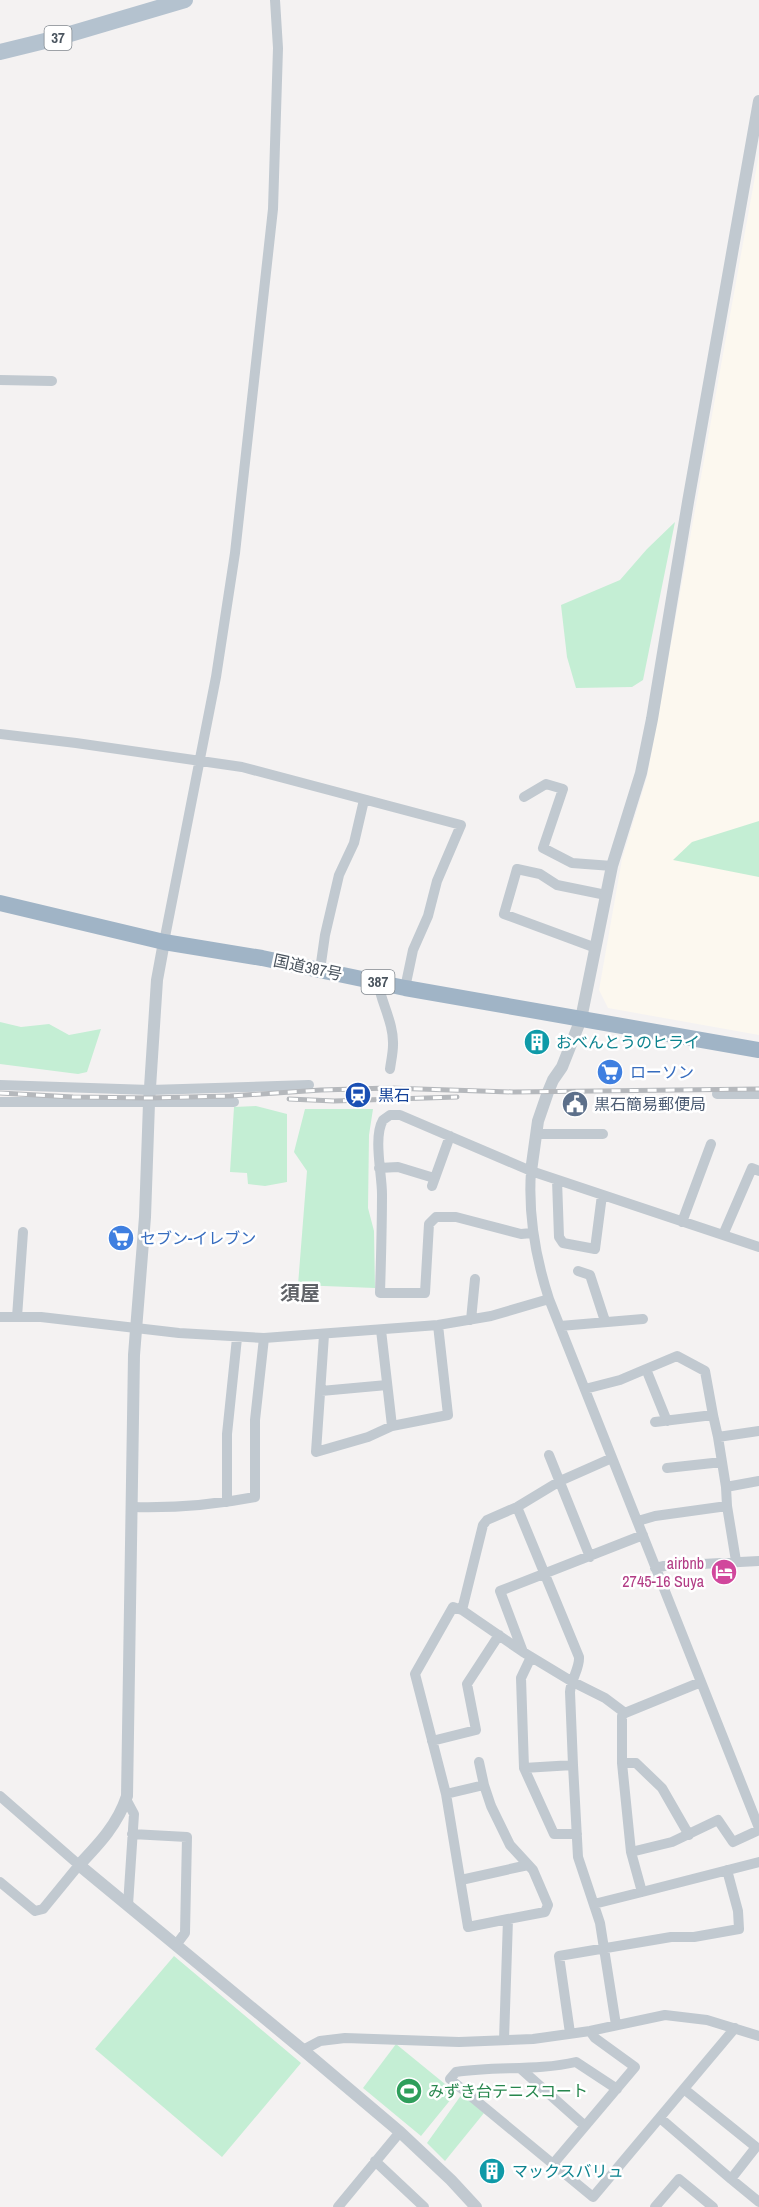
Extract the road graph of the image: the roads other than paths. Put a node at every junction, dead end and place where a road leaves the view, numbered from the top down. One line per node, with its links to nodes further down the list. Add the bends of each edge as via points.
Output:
1 (185, 0): 3 (main road, 37)
2 (275, 0): 8 (street, via 278,48 273,209 235,553)
3 (0, 52)
4 (759, 101): 11 (street, via 652,719 641,773)
5 (0, 380): 6 (street)
6 (52, 381)
7 (0, 734): 8 (street)
8 (200, 761): 10 (street, via 242,767); 14 (street)
9 (524, 797): 11 (street, via 546,784 563,789 543,848 572,863)
10 (364, 800): 16 (street, via 354,843 339,875); 18 (street, via 461,825 437,880 428,916 413,950)
11 (612, 866): 12 (street)
12 (606, 896): 15 (street); 15 (street, via 557,885 540,874 517,869 504,914)
13 (0, 903): 14 (highway, 国道387号 / 387)
14 (164, 942): 16 (highway, 国道387号 / 387); 24 (street, via 157,980)
15 (596, 948): 19 (street)
16 (320, 970): 17 (highway, 国道387号 / 387)
17 (378, 982): 18 (highway, 国道387号 / 387); 21 (street, via 394,1043)
18 (405, 988): 19 (highway, 国道387号 / 387)
19 (581, 1019): 20 (highway, 国道387号 / 387); 30 (street, via 548,1092)
20 (759, 1050)
21 (390, 1069)
22 (309, 1084): 24 (street)
23 (0, 1085): 24 (street)
24 (150, 1090): 29 (street)
25 (717, 1094): 26 (street)
26 (759, 1094)
27 (0, 1102): 29 (street)
28 (234, 1102): 29 (street)
29 (149, 1103): 54 (street, via 145,1217)
30 (536, 1134): 31 (street); 35 (street)
31 (603, 1134)
32 (450, 1136): 34 (street, via 433,1182 398,1167); 34 (street, via 400,1115 390,1115 380,1124); 35 (street)
33 (711, 1144): 39 (street)
34 (379, 1168): 41 (street, via 380,1293 425,1293 429,1224 436,1216)
35 (531, 1171): 37 (street); 41 (street)
36 (759, 1171): 42 (street, via 752,1168)
37 (558, 1180): 38 (street); 38 (street, via 559,1237 563,1243 595,1249)
38 (602, 1195): 39 (street)
39 (682, 1222): 42 (street)
40 (23, 1232): 48 (street)
41 (532, 1233): 46 (street)
42 (723, 1235): 43 (street)
43 (759, 1247)
44 (578, 1271): 51 (street, via 590,1275)
45 (475, 1279): 50 (street)
46 (549, 1299): 50 (street); 53 (street)
47 (0, 1317): 48 (street)
48 (17, 1317): 54 (street)
49 (642, 1319): 51 (street)
50 (471, 1320): 52 (street)
51 (605, 1321): 53 (street)
52 (438, 1325): 55 (street); 64 (street, via 448,1415)
53 (560, 1326): 61 (street)
54 (135, 1327): 57 (street); 76 (street)
55 (381, 1330): 56 (street); 60 (street)
56 (324, 1335): 58 (street); 62 (street)
57 (237, 1338): 58 (street); 74 (street, via 227,1434)
58 (264, 1338): 74 (street, via 255,1420 255,1497)
59 (646, 1369): 61 (street); 63 (street, via 661,1422); 63 (street, via 677,1356 705,1371)
60 (387, 1385): 62 (street); 64 (street)
61 (585, 1389): 68 (street)
62 (321, 1391): 64 (street, via 316,1452)
63 (713, 1415): 66 (street)
64 (392, 1426)
65 (759, 1431): 66 (street)
66 (718, 1437): 69 (street)
67 (549, 1455): 71 (street)
68 (612, 1458): 71 (street); 78 (street)
69 (722, 1462): 70 (street); 73 (street)
70 (667, 1468)
71 (560, 1481): 77 (street); 80 (street)
72 (759, 1481): 73 (street)
73 (726, 1487): 75 (street)
74 (227, 1502): 76 (street)
75 (727, 1506): 78 (street); 81 (street)
76 (133, 1507): 100 (street)
77 (517, 1507): 84 (street); 85 (street, via 483,1525)
78 (638, 1521): 79 (street)
79 (643, 1535): 80 (street); 83 (street)
80 (590, 1557): 84 (street)
81 (736, 1561): 82 (street); 83 (street)
82 (759, 1561)
83 (655, 1568): 89 (street)
84 (545, 1574): 87 (street, via 500,1592); 88 (street, via 579,1657)
85 (462, 1610): 86 (street); 91 (street, via 453,1607 415,1674)
86 (499, 1635): 87 (street); 91 (street, via 467,1684 476,1730)
87 (527, 1654): 88 (street); 95 (street, via 521,1678)
88 (571, 1681): 90 (street); 94 (street)
89 (701, 1682): 90 (street); 98 (street)
90 (625, 1713): 93 (street)
91 (432, 1741): 97 (street)
92 (479, 1762): 96 (street)
93 (622, 1763): 105 (street, via 636,1763 662,1788); 106 (street)
94 (573, 1765): 95 (street); 103 (street)
95 (524, 1768): 103 (street, via 554,1834)
96 (484, 1785): 97 (street); 109 (street, via 510,1845)
97 (446, 1794): 111 (street)
98 (747, 1798): 99 (street); 102 (street)
99 (759, 1798)
100 (126, 1799): 104 (street, via 134,1814); 108 (street, via 116,1823)
101 (2, 1800): 108 (street)
102 (759, 1829): 105 (street, via 733,1842 718,1820)
103 (577, 1833): 114 (street, via 578,1857)
104 (132, 1834): 115 (street); 117 (street, via 187,1836 185,1933)
105 (689, 1835): 106 (street)
106 (631, 1852): 113 (street)
107 (759, 1862): 110 (street)
108 (80, 1865): 112 (street, via 43,1909 35,1911); 115 (street)
109 (528, 1865): 111 (street); 116 (street, via 548,1905 544,1912)
110 (727, 1870): 113 (street); 118 (street, via 739,1929)
111 (461, 1880): 116 (street, via 468,1927)
112 (0, 1882)
113 (642, 1892): 114 (street)
114 (594, 1904): 118 (street)
115 (128, 1905): 117 (street)
116 (508, 1919): 124 (street)
117 (176, 1945): 125 (street)
118 (605, 1949): 119 (street); 122 (street, via 559,1956)
119 (616, 2025): 120 (street, via 676,2015); 121 (street)
120 (735, 2028): 123 (street); 128 (street)
121 (590, 2031): 122 (street); 127 (street, via 635,2067)
122 (570, 2033): 124 (street)
123 (759, 2036)
124 (504, 2040): 125 (street, via 345,2038 320,2041)
125 (303, 2050): 131 (street)
126 (520, 2068): 127 (street, via 576,2062); 130 (street); 134 (street, via 456,2072 450,2079)
127 (617, 2089): 130 (street)
128 (684, 2089): 129 (street); 132 (street)
129 (660, 2118): 135 (street); 136 (street)
130 (585, 2126): 134 (street)
131 (400, 2132): 133 (street); 140 (street)
132 (758, 2146): 135 (street)
133 (375, 2161): 138 (street); 139 (street)
134 (553, 2164): 136 (street)
135 (731, 2178): 137 (street)
136 (593, 2197): 141 (street)
137 (759, 2202)
138 (419, 2205)
139 (338, 2207)
140 (476, 2207)
141 (585, 2207)
142 (655, 2207): 143 (street, via 679,2179)
143 (713, 2207)

